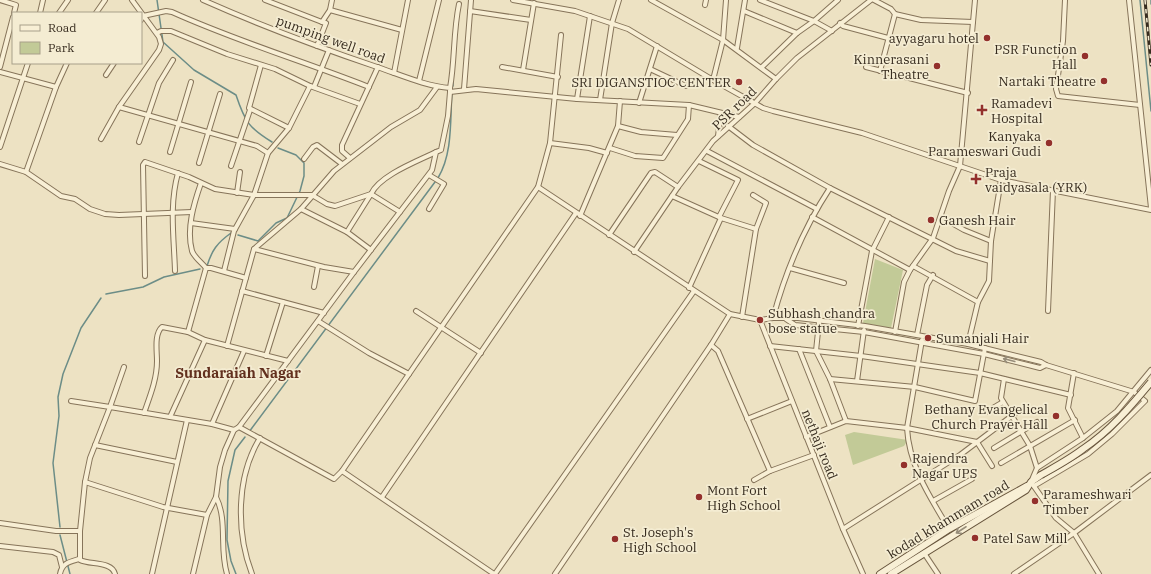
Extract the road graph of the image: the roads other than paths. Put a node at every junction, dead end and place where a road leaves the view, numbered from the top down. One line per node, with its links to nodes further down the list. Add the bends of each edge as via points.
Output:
1 (0, 0): 27 (street)
2 (17, 0): 27 (street)
3 (44, 0): 33 (street)
4 (68, 0): 34 (street)
5 (105, 0): 35 (street)
6 (132, 0): 36 (street)
7 (202, 0): 54 (street, pumping well road)
8 (265, 0): 43 (street)
9 (332, 0): 29 (street)
10 (408, 0): 47 (street)
11 (439, 0): 80 (street)
12 (471, 0): 30 (street)
13 (513, 0): 25 (street)
14 (619, 0): 45 (street)
15 (651, 0): 53 (street)
16 (706, 0): 28 (street)
17 (726, 0): 53 (street)
18 (745, 0): 31 (street)
19 (760, 0): 42 (street)
20 (838, 0): 42 (street)
21 (873, 0): 37 (street); 46 (street, PSR road)
22 (975, 0): 44 (street)
23 (1065, 0): 98 (street, via 1063,41 1056,89 1058,96)
24 (1129, 0): 98 (street)
25 (534, 3): 38 (street); 40 (street)
26 (459, 4): 87 (street, via 454,28)
27 (16, 5): 32 (street)
28 (704, 5)
29 (330, 10): 43 (street); 47 (street)
30 (470, 11): 40 (street); 86 (street)
31 (744, 11): 50 (street); 56 (street)
32 (14, 12)
33 (40, 12)
34 (60, 12)
35 (97, 12)
36 (139, 12)
37 (896, 14): 44 (street, via 921,20); 52 (street)
38 (590, 16): 45 (street); 91 (street)
39 (142, 18): 49 (street); 68 (street, via 166,11 172,12 218,32)
40 (531, 20): 70 (street)
41 (12, 21): 63 (street)
42 (814, 21): 48 (street); 50 (street)
43 (322, 22): 54 (street, via 326,23)
44 (973, 22): 88 (street)
45 (612, 23): 55 (street); 92 (street)
46 (840, 23): 48 (street, PSR road); 52 (street)
47 (402, 30): 73 (street)
48 (832, 31): 77 (street, PSR road, via 797,58)
49 (159, 32): 62 (street, via 170,31); 99 (street, via 159,50)
50 (797, 33): 66 (street)
51 (561, 35): 75 (street)
52 (888, 38): 71 (street)
53 (723, 40): 56 (street); 78 (street)
54 (317, 46): 57 (street, pumping well road)
55 (656, 46): 69 (street); 78 (street)
56 (736, 48): 66 (street)
57 (329, 50): 64 (street, pumping well road); 68 (street)
58 (173, 60): 102 (street, via 159,83)
59 (28, 64): 76 (street)
60 (67, 64): 83 (street)
61 (113, 64): 74 (street)
62 (261, 65): 81 (street); 100 (street)
63 (0, 67)
64 (378, 67): 73 (street, pumping well road); 84 (street)
65 (502, 67): 70 (street)
66 (762, 67): 77 (street)
67 (866, 67): 71 (street)
68 (321, 68): 81 (street); 84 (street)
69 (650, 69): 82 (street); 94 (street)
70 (523, 70): 75 (street)
71 (880, 71): 88 (street)
72 (0, 72): 76 (street)
73 (394, 73): 80 (street, pumping well road)
74 (106, 75)
75 (558, 77): 90 (street)
76 (24, 78): 83 (street); 115 (street)
77 (776, 79): 95 (street, PSR road)
78 (713, 80): 95 (street)
79 (191, 82): 104 (street)
80 (419, 82): 85 (street, pumping well road)
81 (312, 86): 96 (street); 107 (street)
82 (686, 86)
83 (56, 87): 130 (street)
84 (369, 87): 96 (street)
85 (437, 87): 87 (street, pumping well road); 122 (street, via 420,110)
86 (464, 89): 87 (street); 90 (street)
87 (450, 91): 119 (street, via 441,150)
88 (968, 93): 129 (street)
89 (220, 94): 108 (street)
90 (554, 97): 91 (street); 114 (street)
91 (577, 99): 92 (street)
92 (600, 100): 93 (street)
93 (620, 101): 94 (street); 105 (street)
94 (639, 103): 97 (street)
95 (755, 103): 103 (street, PSR road); 129 (street, via 773,111 862,133)
96 (360, 104): 122 (street, via 342,146 342,151)
97 (689, 105): 101 (street); 109 (street, via 688,119)
98 (1140, 106): 149 (street)
99 (118, 107): 102 (street); 111 (street)
100 (250, 110): 107 (street); 112 (street)
101 (721, 113): 103 (street); 110 (street)
102 (148, 114): 104 (street); 113 (street)
103 (739, 117): 106 (street, PSR road)
104 (178, 123): 108 (street); 118 (street)
105 (618, 126): 109 (street, via 641,132); 116 (street)
106 (728, 126): 110 (street, PSR road); 138 (street, via 752,145)
107 (289, 128): 120 (street)
108 (209, 132): 112 (street); 125 (street)
109 (677, 135): 116 (street, via 663,158 635,156)
110 (718, 137): 117 (street, PSR road)
111 (101, 139)
112 (240, 141): 120 (street, via 257,146); 128 (street)
113 (139, 142)
114 (550, 143): 121 (street); 136 (street)
115 (0, 147)
116 (610, 148): 121 (street)
117 (706, 151): 124 (street, PSR road); 148 (street)
118 (170, 152)
119 (436, 152): 133 (street); 141 (street, via 388,177 376,185)
120 (268, 153): 142 (street)
121 (607, 153): 155 (street)
122 (350, 158): 127 (street)
123 (304, 159): 127 (street, via 317,145)
124 (699, 161): 137 (street, PSR road); 156 (street, via 738,180)
125 (199, 163)
126 (0, 164): 130 (street)
127 (342, 164): 144 (street)
128 (231, 166)
129 (960, 166): 134 (street); 159 (street)
130 (26, 172): 154 (street, via 57,194 78,201 95,212)
131 (240, 172): 140 (street)
132 (178, 173): 135 (street); 150 (street); 154 (street, via 144,163)
133 (429, 174): 147 (street, via 444,184); 152 (street)
134 (1001, 180): 139 (street); 166 (street)
135 (202, 182): 140 (street, via 215,189); 151 (street)
136 (538, 187): 153 (street); 201 (street)
137 (678, 187): 145 (street, PSR road); 164 (street, via 655,172 651,173)
138 (830, 188): 148 (street); 158 (street)
139 (1053, 190): 149 (street); 190 (street)
140 (237, 193): 142 (street)
141 (371, 194): 144 (street, via 335,206); 152 (street); 163 (street)
142 (254, 195): 144 (street); 161 (street)
143 (753, 195): 162 (street, via 766,204)
144 (312, 196): 146 (street)
145 (672, 196): 156 (street); 170 (street, PSR road)
146 (301, 209): 163 (street); 167 (street)
147 (429, 209)
148 (816, 209): 157 (street)
149 (1151, 209)
150 (172, 212): 151 (street); 154 (street); 176 (street)
151 (192, 212): 160 (street)
152 (400, 212): 168 (street)
153 (576, 213): 155 (street); 218 (street)
154 (144, 215): 180 (street)
155 (580, 216): 164 (street)
156 (720, 217): 162 (street); 184 (street)
157 (812, 217): 169 (street); 174 (street)
158 (889, 217): 165 (street); 169 (street)
159 (941, 217): 165 (street); 166 (street)
160 (191, 223): 161 (street); 173 (street, via 192,252)
161 (235, 230): 177 (street)
162 (756, 230): 193 (street)
163 (346, 232): 168 (street)
164 (609, 235): 170 (street)
165 (933, 238): 171 (street, via 963,254); 175 (street)
166 (991, 241): 171 (street)
167 (254, 249): 172 (street); 181 (street)
168 (371, 250): 178 (street)
169 (872, 251): 175 (street); 199 (street)
170 (634, 252): 184 (street)
171 (990, 262): 188 (street, via 989,281)
172 (318, 266): 178 (street); 183 (street)
173 (206, 268): 177 (street); 203 (street)
174 (790, 268): 182 (street); 194 (street)
175 (911, 268): 179 (street); 205 (street, via 904,282)
176 (175, 271)
177 (224, 271): 181 (street)
178 (354, 272): 191 (street)
179 (933, 275): 188 (street); 206 (street, via 927,284)
180 (145, 276)
181 (246, 278): 185 (street)
182 (844, 283)
183 (314, 287)
184 (689, 288): 186 (street)
185 (242, 291): 187 (street); 212 (street)
186 (694, 291): 192 (street); 297 (street)
187 (283, 302): 191 (street); 220 (street)
188 (978, 302): 210 (street)
189 (416, 310): 201 (street)
190 (1048, 310)
191 (324, 312): 197 (street)
192 (730, 314): 193 (street); 211 (street)
193 (742, 317): 196 (street)
194 (773, 318): 195 (street); 196 (street)
195 (786, 319): 198 (street, via 798,318); 202 (street, via 795,325)
196 (760, 320): 213 (street, nethaji road)
197 (318, 321): 222 (street); 229 (street)
198 (818, 322): 199 (street); 202 (street)
199 (858, 326): 200 (street)
200 (865, 326): 204 (street); 205 (street)
201 (442, 327): 218 (street); 229 (street)
202 (818, 328): 204 (street); 217 (street)
203 (188, 332): 208 (street); 243 (street, via 167,327 160,329 157,339 157,373)
204 (864, 332): 209 (street); 221 (street)
205 (895, 332): 206 (street)
206 (917, 335): 207 (street)
207 (922, 337): 209 (street); 210 (street)
208 (205, 340): 212 (street); 245 (street)
209 (922, 343): 219 (street); 223 (street)
210 (968, 344): 214 (street)
211 (711, 345): 246 (street, via 718,351); 298 (street)
212 (227, 346): 216 (street)
213 (770, 346): 215 (street); 238 (street, nethaji road)
214 (985, 348): 219 (street); 224 (street, via 1041,362)
215 (799, 349): 217 (street); 253 (street)
216 (244, 351): 220 (street); 251 (street)
217 (816, 351): 221 (street); 230 (street)
218 (481, 353): 278 (street)
219 (984, 354): 224 (street, one-way to 219, via 1040,368); 227 (street)
220 (266, 356): 222 (street)
221 (861, 356): 223 (street); 232 (street)
222 (288, 361): 252 (street)
223 (918, 364): 227 (street); 234 (street)
224 (1046, 366): 228 (street)
225 (124, 367): 240 (street)
226 (1151, 370): 235 (street)
227 (980, 373): 231 (street); 234 (street, via 975,401)
228 (1074, 373): 235 (street); 236 (street)
229 (409, 374): 269 (street)
230 (830, 379): 232 (street); 249 (street)
231 (1004, 379): 236 (street); 239 (street, via 1001,391)
232 (857, 381): 234 (street)
233 (1151, 382): 276 (main road, kodad khammam road, bridge, via 1103,434)
234 (915, 386): 254 (street)
235 (1134, 392): 259 (street, via 1117,411); 276 (street, via 1145,401 1112,434 1088,454)
236 (1071, 395): 248 (street, via 1068,408)
237 (71, 401): 240 (street)
238 (792, 401): 246 (street); 257 (street, nethaji road)
239 (1003, 402): 241 (street); 244 (street)
240 (110, 407): 243 (street); 261 (street)
241 (986, 412)
242 (1017, 412): 244 (street)
243 (144, 413): 245 (street)
244 (1011, 417): 256 (street); 260 (street)
245 (170, 418): 247 (street)
246 (747, 419): 270 (street)
247 (187, 420): 251 (street); 265 (street)
248 (1075, 420): 259 (street); 262 (street)
249 (846, 421): 253 (street); 254 (street)
250 (1038, 422): 256 (street)
251 (212, 424): 255 (street)
252 (239, 427): 255 (street); 258 (street)
253 (830, 427): 257 (street)
254 (907, 428): 260 (street); 274 (street)
255 (234, 430): 277 (street, via 220,467)
256 (1020, 432): 262 (street); 263 (street)
257 (806, 437): 264 (street, nethaji road)
258 (260, 438): 269 (street, via 334,479); 296 (street, via 247,466 242,498 243,547)
259 (1083, 438): 268 (street)
260 (977, 442): 267 (street); 274 (street)
261 (95, 445): 265 (street); 275 (street)
262 (1030, 446): 266 (street); 268 (street)
263 (994, 448)
264 (814, 455): 270 (street); 283 (street, nethaji road)
265 (177, 462): 280 (street)
266 (1001, 464)
267 (992, 466)
268 (1037, 468): 276 (street)
269 (342, 471): 278 (street)
270 (770, 471): 273 (street)
271 (1151, 475): 286 (street)
272 (972, 479): 279 (street)
273 (754, 480)
274 (920, 480): 279 (street); 283 (street)
275 (85, 482): 280 (street); 285 (street)
276 (1031, 485): 284 (main road, kodad khammam road, via 1016,490); 286 (street, via 1056,518); 288 (main road, kodad khammam road, one-way to 288)
277 (216, 497): 281 (street); 295 (street, via 222,512 222,550)
278 (382, 497): 297 (street)
279 (932, 501): 284 (street)
280 (167, 508): 281 (street); 293 (street)
281 (207, 515): 294 (street)
282 (0, 523): 285 (street, via 56,531)
283 (843, 529): 299 (street, nethaji road)
284 (949, 529): 300 (main road, kodad khammam road)
285 (80, 531): 289 (street)
286 (1074, 533): 303 (street); 304 (street)
287 (0, 546): 290 (street, via 53,552 59,555)
288 (924, 553): 301 (main road, kodad khammam road); 302 (street)
289 (79, 559): 290 (street); 292 (street, via 82,562 110,567)
290 (64, 565): 291 (street)
291 (60, 574)
292 (115, 574)
293 (152, 574)
294 (192, 574)
295 (227, 574)
296 (252, 574)
297 (495, 574)
298 (555, 574)
299 (863, 574)
300 (880, 574)
301 (891, 574)
302 (938, 574)
303 (1014, 574)
304 (1099, 574)

